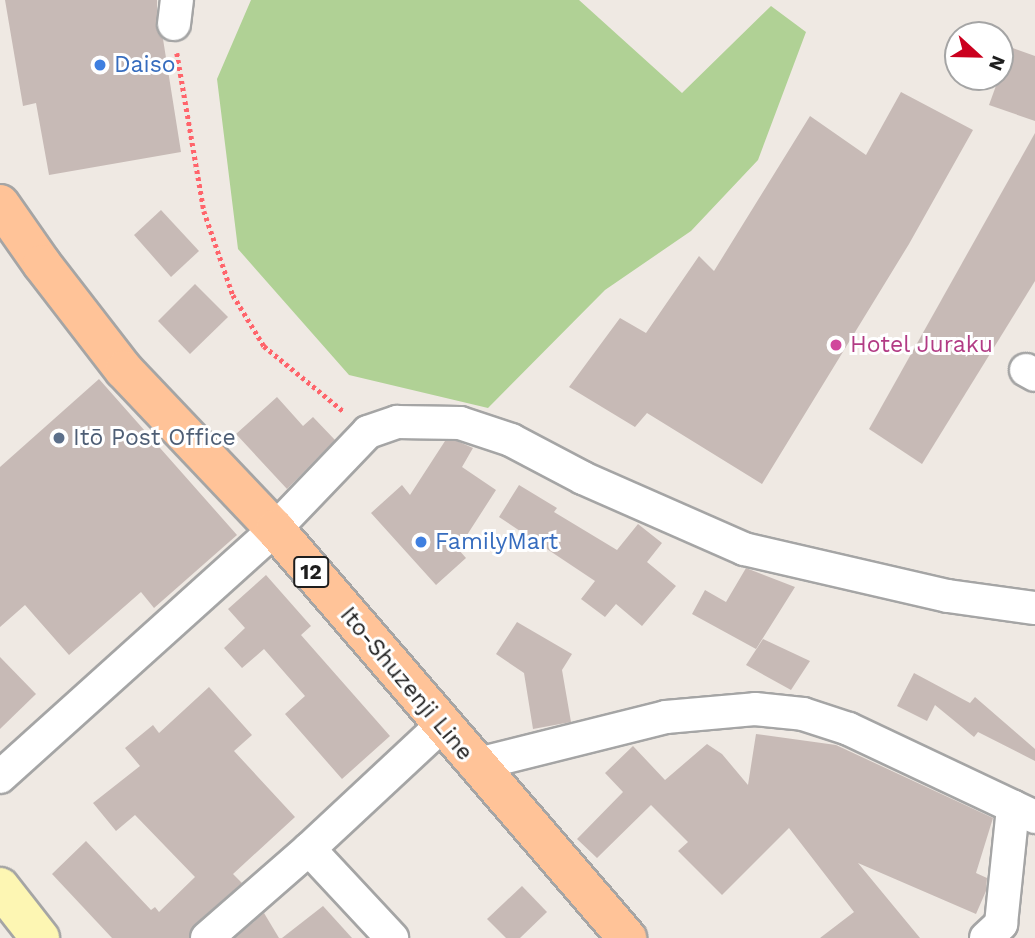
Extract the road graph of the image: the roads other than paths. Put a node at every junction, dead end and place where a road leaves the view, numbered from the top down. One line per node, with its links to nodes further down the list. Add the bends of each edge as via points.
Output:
1 (0, 204): 2 (main road, Ito-Shuzenji Line / 12, via 124,370)
2 (275, 529): 3 (street, via 368,432 397,422 460,422 511,440 583,478 744,549 948,596); 4 (main road, Ito-Shuzenji Line / 12); 6 (street)
3 (1035, 608)
4 (442, 724): 5 (main road, Ito-Shuzenji Line / 12); 8 (street)
5 (474, 765): 7 (street, via 666,717 755,709 803,714 849,729); 14 (main road, Ito-Shuzenji Line / 12)
6 (0, 776)
7 (1024, 812): 10 (street)
8 (309, 849): 12 (street); 13 (street)
9 (0, 887): 11 (street)
10 (1001, 934)
11 (40, 938)
12 (207, 938)
13 (392, 938)
14 (627, 938)

